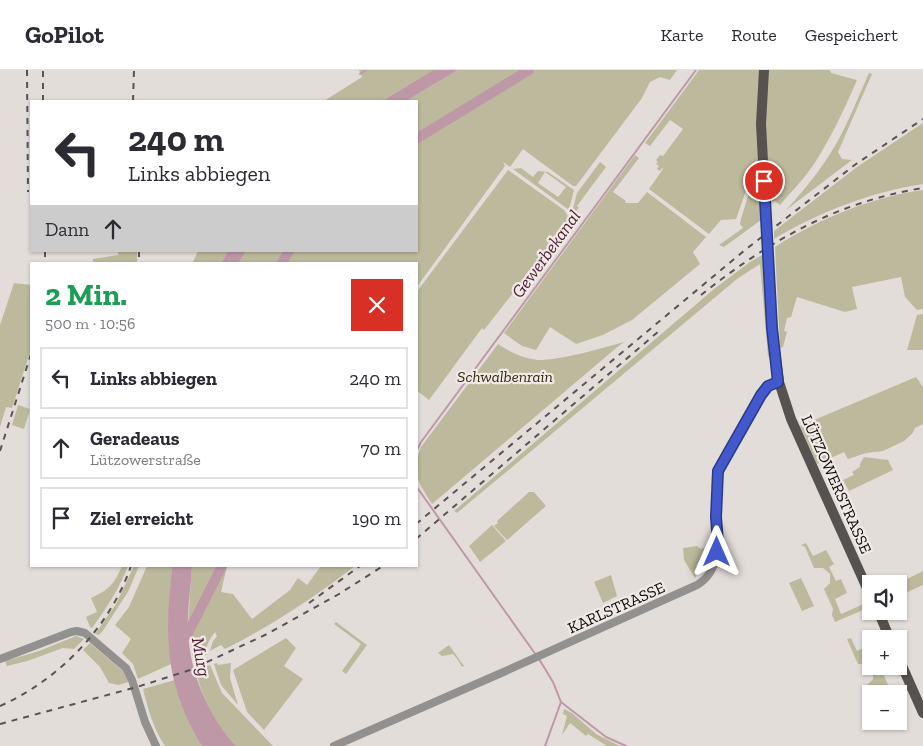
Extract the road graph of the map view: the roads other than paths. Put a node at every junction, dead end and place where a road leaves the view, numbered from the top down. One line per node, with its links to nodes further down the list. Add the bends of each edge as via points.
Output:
1 (764, 70): 2 (main road, LÜTZOWERSTRASSE, via 761,124)
2 (778, 382): 3 (main road, LÜTZOWERSTRASSE, via 791,419); 8 (street, KARLSTRASSE, via 768,386 761,395 718,471 718,542 709,576 697,585)
3 (862, 577)
4 (0, 659): 7 (street, via 72,632 85,633 130,674)
5 (906, 675): 6 (main road)
6 (923, 714)
7 (156, 746)
8 (334, 746)

